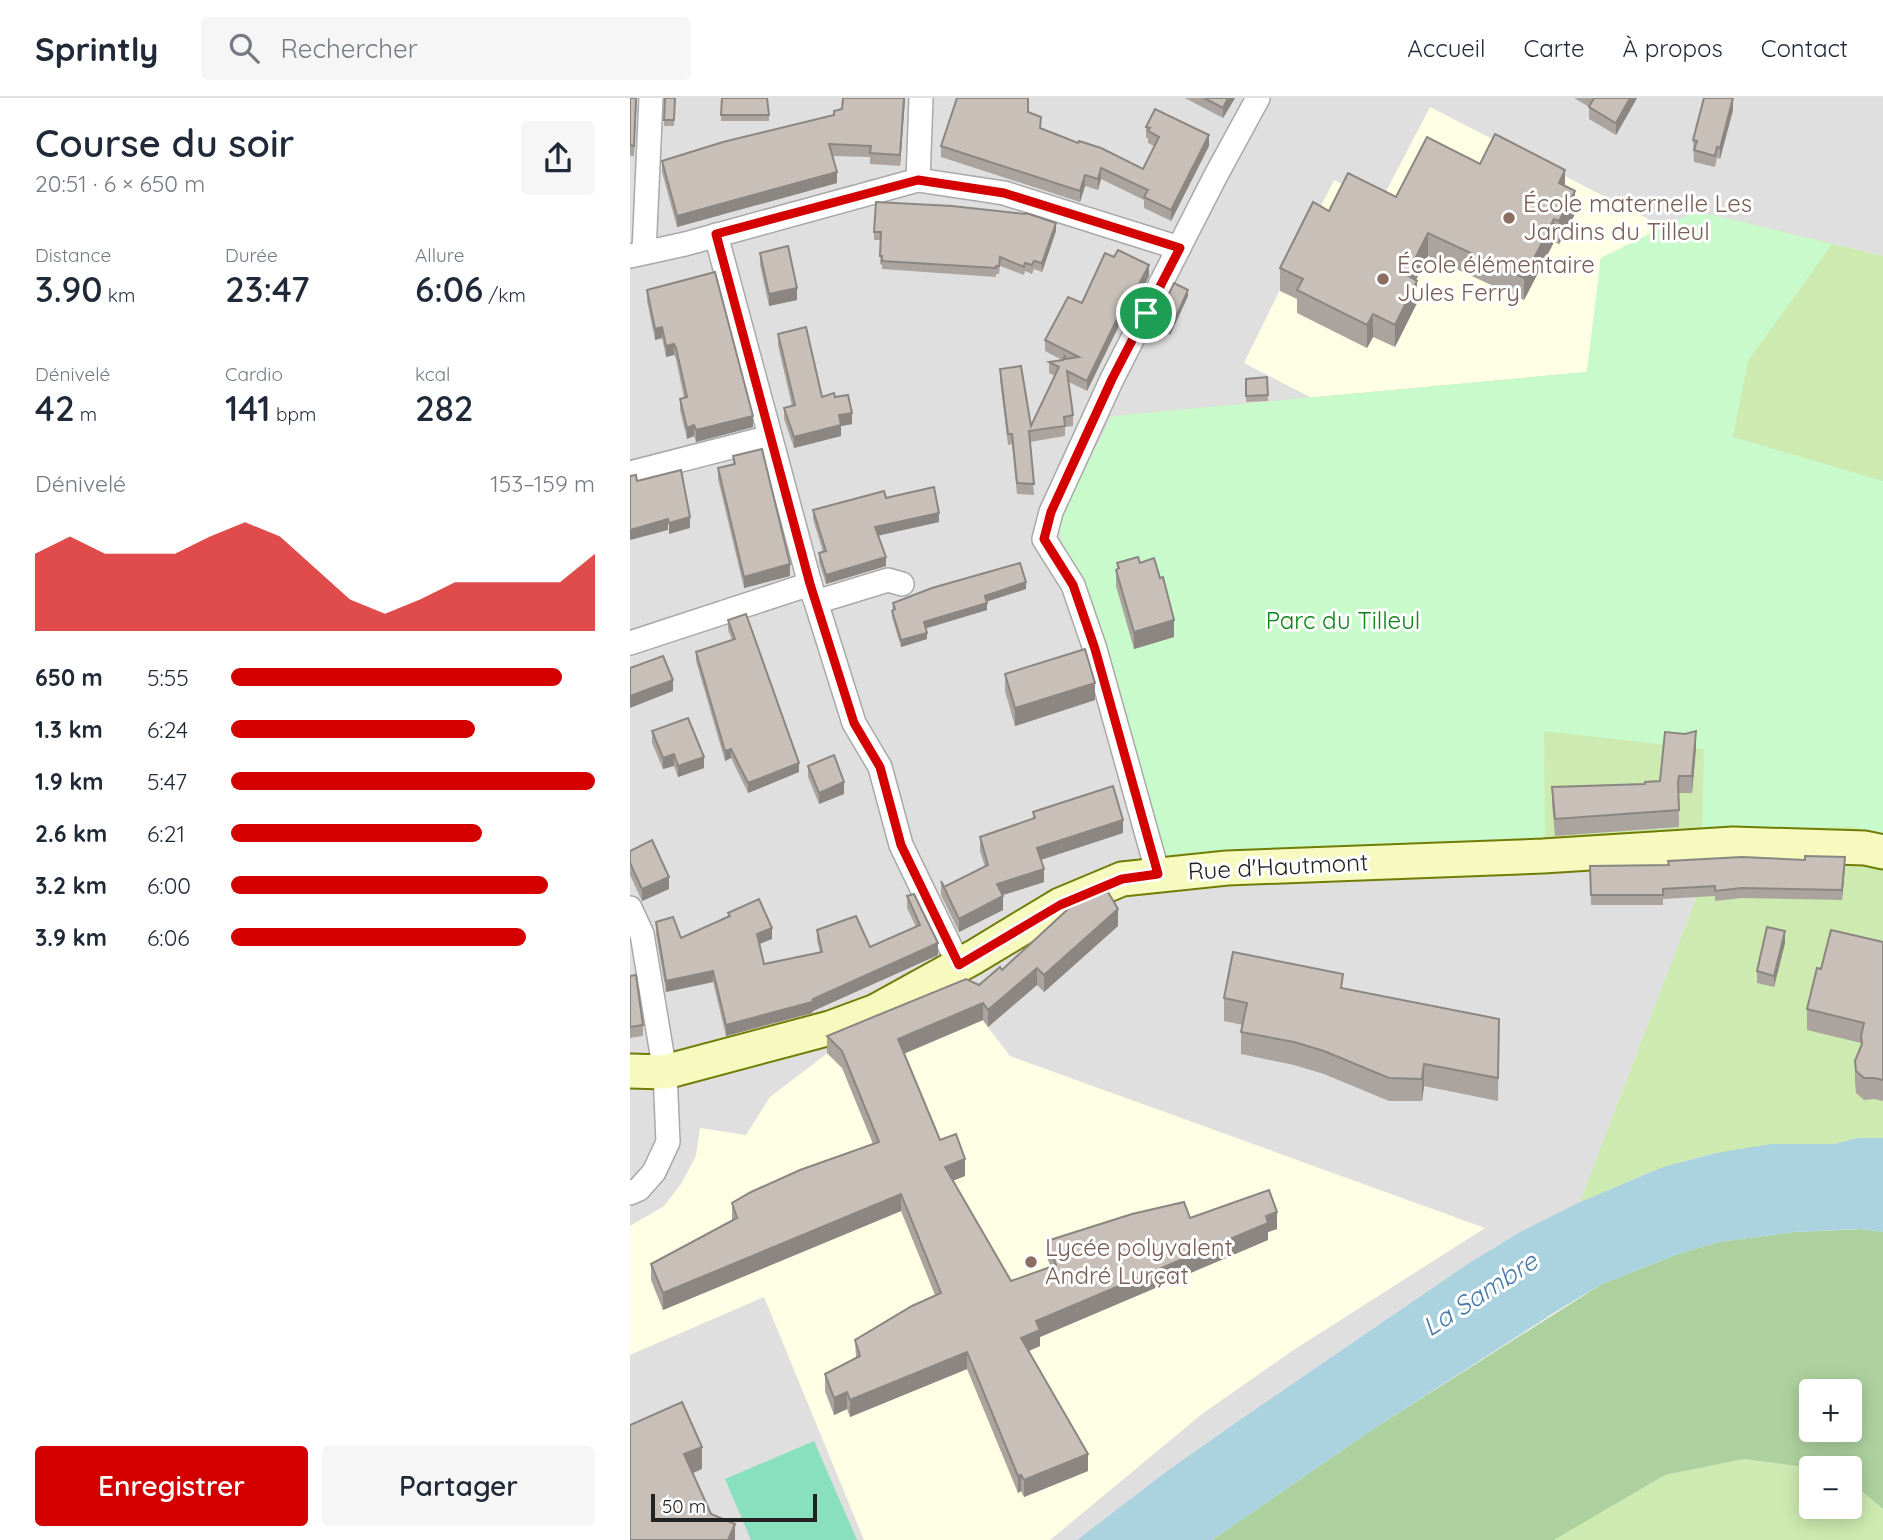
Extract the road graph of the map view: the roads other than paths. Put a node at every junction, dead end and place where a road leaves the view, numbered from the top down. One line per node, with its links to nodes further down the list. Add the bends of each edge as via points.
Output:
1 (651, 98): 7 (street)
2 (921, 98): 4 (street)
3 (1258, 98): 6 (street)
4 (918, 180): 5 (street); 6 (street, via 1004,193)
5 (716, 234): 7 (street); 8 (street)
6 (1180, 248): 14 (street, via 1112,379 1051,512 1044,539 1073,585 1095,649)
7 (637, 254)
8 (770, 437): 9 (street); 11 (street)
9 (630, 473)
10 (902, 584): 11 (street, via 888,580)
11 (813, 593): 12 (street); 16 (street, via 854,723 880,767 901,845)
12 (630, 643)
13 (1883, 852): 14 (street, Rue d'Hautmont, via 1733,844)
14 (1158, 874): 16 (street, Rue d'Hautmont, via 1122,879 1060,905)
15 (630, 908): 18 (street, via 642,934)
16 (959, 965): 18 (street, Rue d'Hautmont, via 876,1011 830,1028)
17 (630, 1071): 18 (street, Rue d'Hautmont)
18 (665, 1072): 19 (street, via 668,1142 653,1172)
19 (630, 1193)

